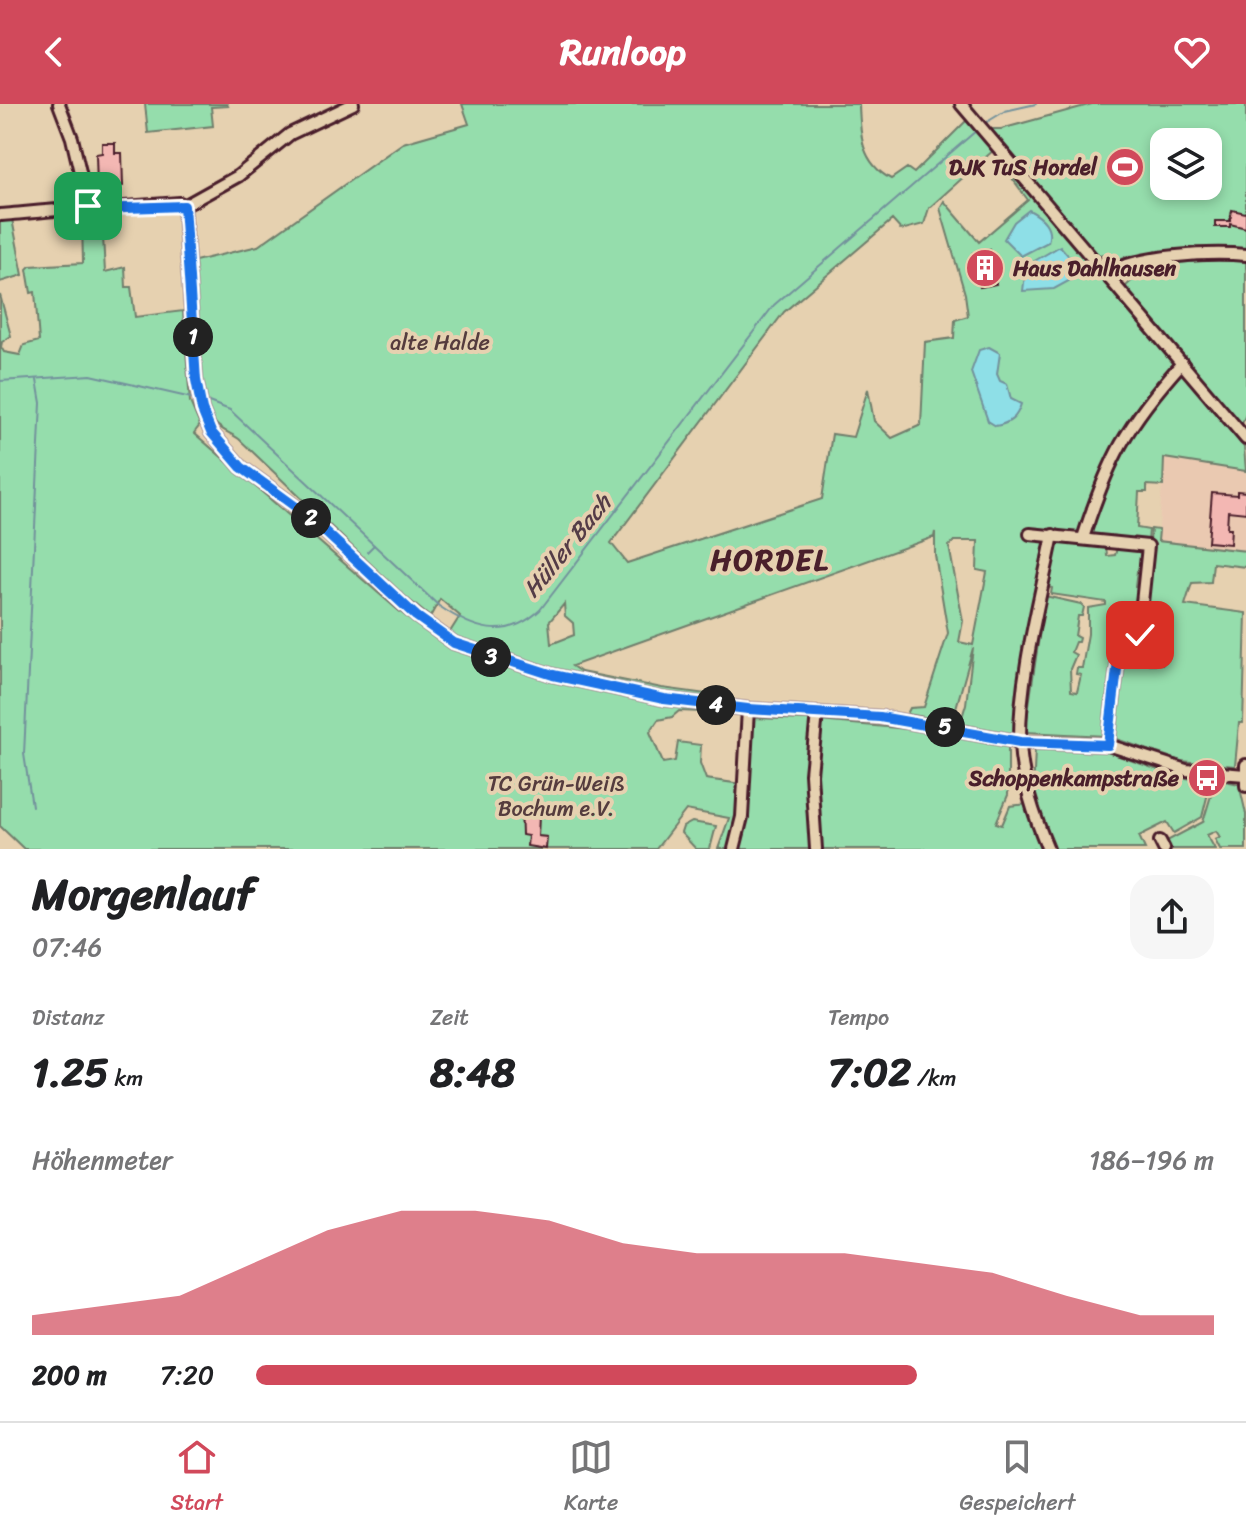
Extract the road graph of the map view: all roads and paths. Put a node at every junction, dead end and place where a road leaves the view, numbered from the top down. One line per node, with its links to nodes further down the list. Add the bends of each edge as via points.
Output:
1 (59, 104): 4 (street)
2 (353, 104): 5 (street, via 290,134 238,176)
3 (961, 104): 8 (street)
4 (88, 206): 5 (street); 6 (street)
5 (184, 206): 14 (street, via 197,389 211,432 231,458 307,515 416,616 454,643 608,689)
6 (0, 215)
7 (1246, 255): 8 (street, via 1133,261)
8 (1107, 274): 9 (street)
9 (1182, 363): 10 (street); 13 (street, via 1122,439)
10 (1246, 439)
11 (1030, 534): 12 (street)
12 (1053, 535): 13 (street); 16 (street)
13 (1083, 538): 17 (street, via 1148,546 1137,650 1119,652)
14 (748, 709): 15 (street); 21 (street, via 742,817)
15 (817, 713): 16 (street, via 880,717); 22 (street, via 811,774)
16 (1020, 742): 17 (street); 23 (street, via 1027,790)
17 (1108, 745): 19 (street, via 1186,770)
18 (1246, 768): 19 (street)
19 (1245, 775): 20 (street)
20 (1246, 786)
21 (734, 849)
22 (816, 849)
23 (1048, 849)

